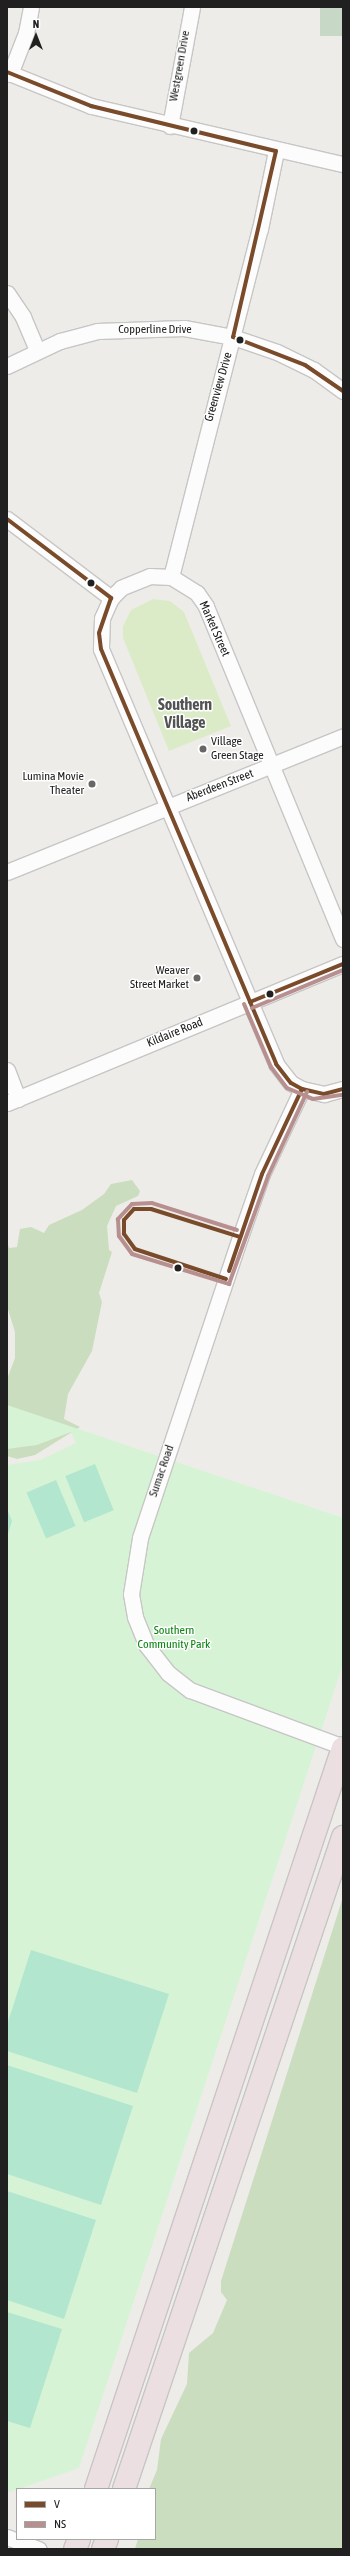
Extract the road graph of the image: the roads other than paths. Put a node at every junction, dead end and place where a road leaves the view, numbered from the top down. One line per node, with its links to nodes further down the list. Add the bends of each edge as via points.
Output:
1 (31, 7): 3 (street, via 26,33)
2 (192, 7): 4 (street, Westgreen Drive)
3 (9, 73): 4 (street, via 91,106)
4 (170, 126): 5 (street)
5 (276, 151): 6 (street); 8 (street, Greenview Drive)
6 (343, 164)
7 (7, 293): 9 (street, via 23,317)
8 (233, 337): 9 (street, Copperline Drive, via 184,328 127,328 90,333); 11 (street, Copperline Drive, via 306,365); 13 (street, Greenview Drive)
9 (38, 350): 10 (street, Copperline Drive)
10 (7, 366)
11 (343, 391)
12 (7, 519): 14 (street)
13 (171, 577): 14 (street, Market Street, via 150,576 133,581); 16 (street, Market Street, via 197,593 206,606)
14 (111, 598): 17 (street, via 99,633 101,649)
15 (343, 736): 16 (street, Aberdeen Street)
16 (271, 766): 17 (street, Aberdeen Street); 19 (street, Market Street)
17 (168, 807): 18 (street, Aberdeen Street); 21 (street)
18 (7, 872)
19 (343, 939)
20 (343, 964): 21 (street, Kildaire Road)
21 (250, 1002): 23 (street, via 276,1064 291,1083); 25 (street, Kildaire Road)
22 (7, 1070): 25 (street)
23 (302, 1089): 24 (street, via 324,1094); 26 (street, Sumac Road, via 262,1174 140,1538 131,1594 135,1617 147,1646 168,1672 190,1690)
24 (343, 1089)
25 (13, 1101)
26 (343, 1747): 28 (highway)
27 (343, 1837): 29 (highway)
28 (96, 2488)
29 (124, 2488)
30 (17, 2540): 31 (street)
31 (39, 2549)

